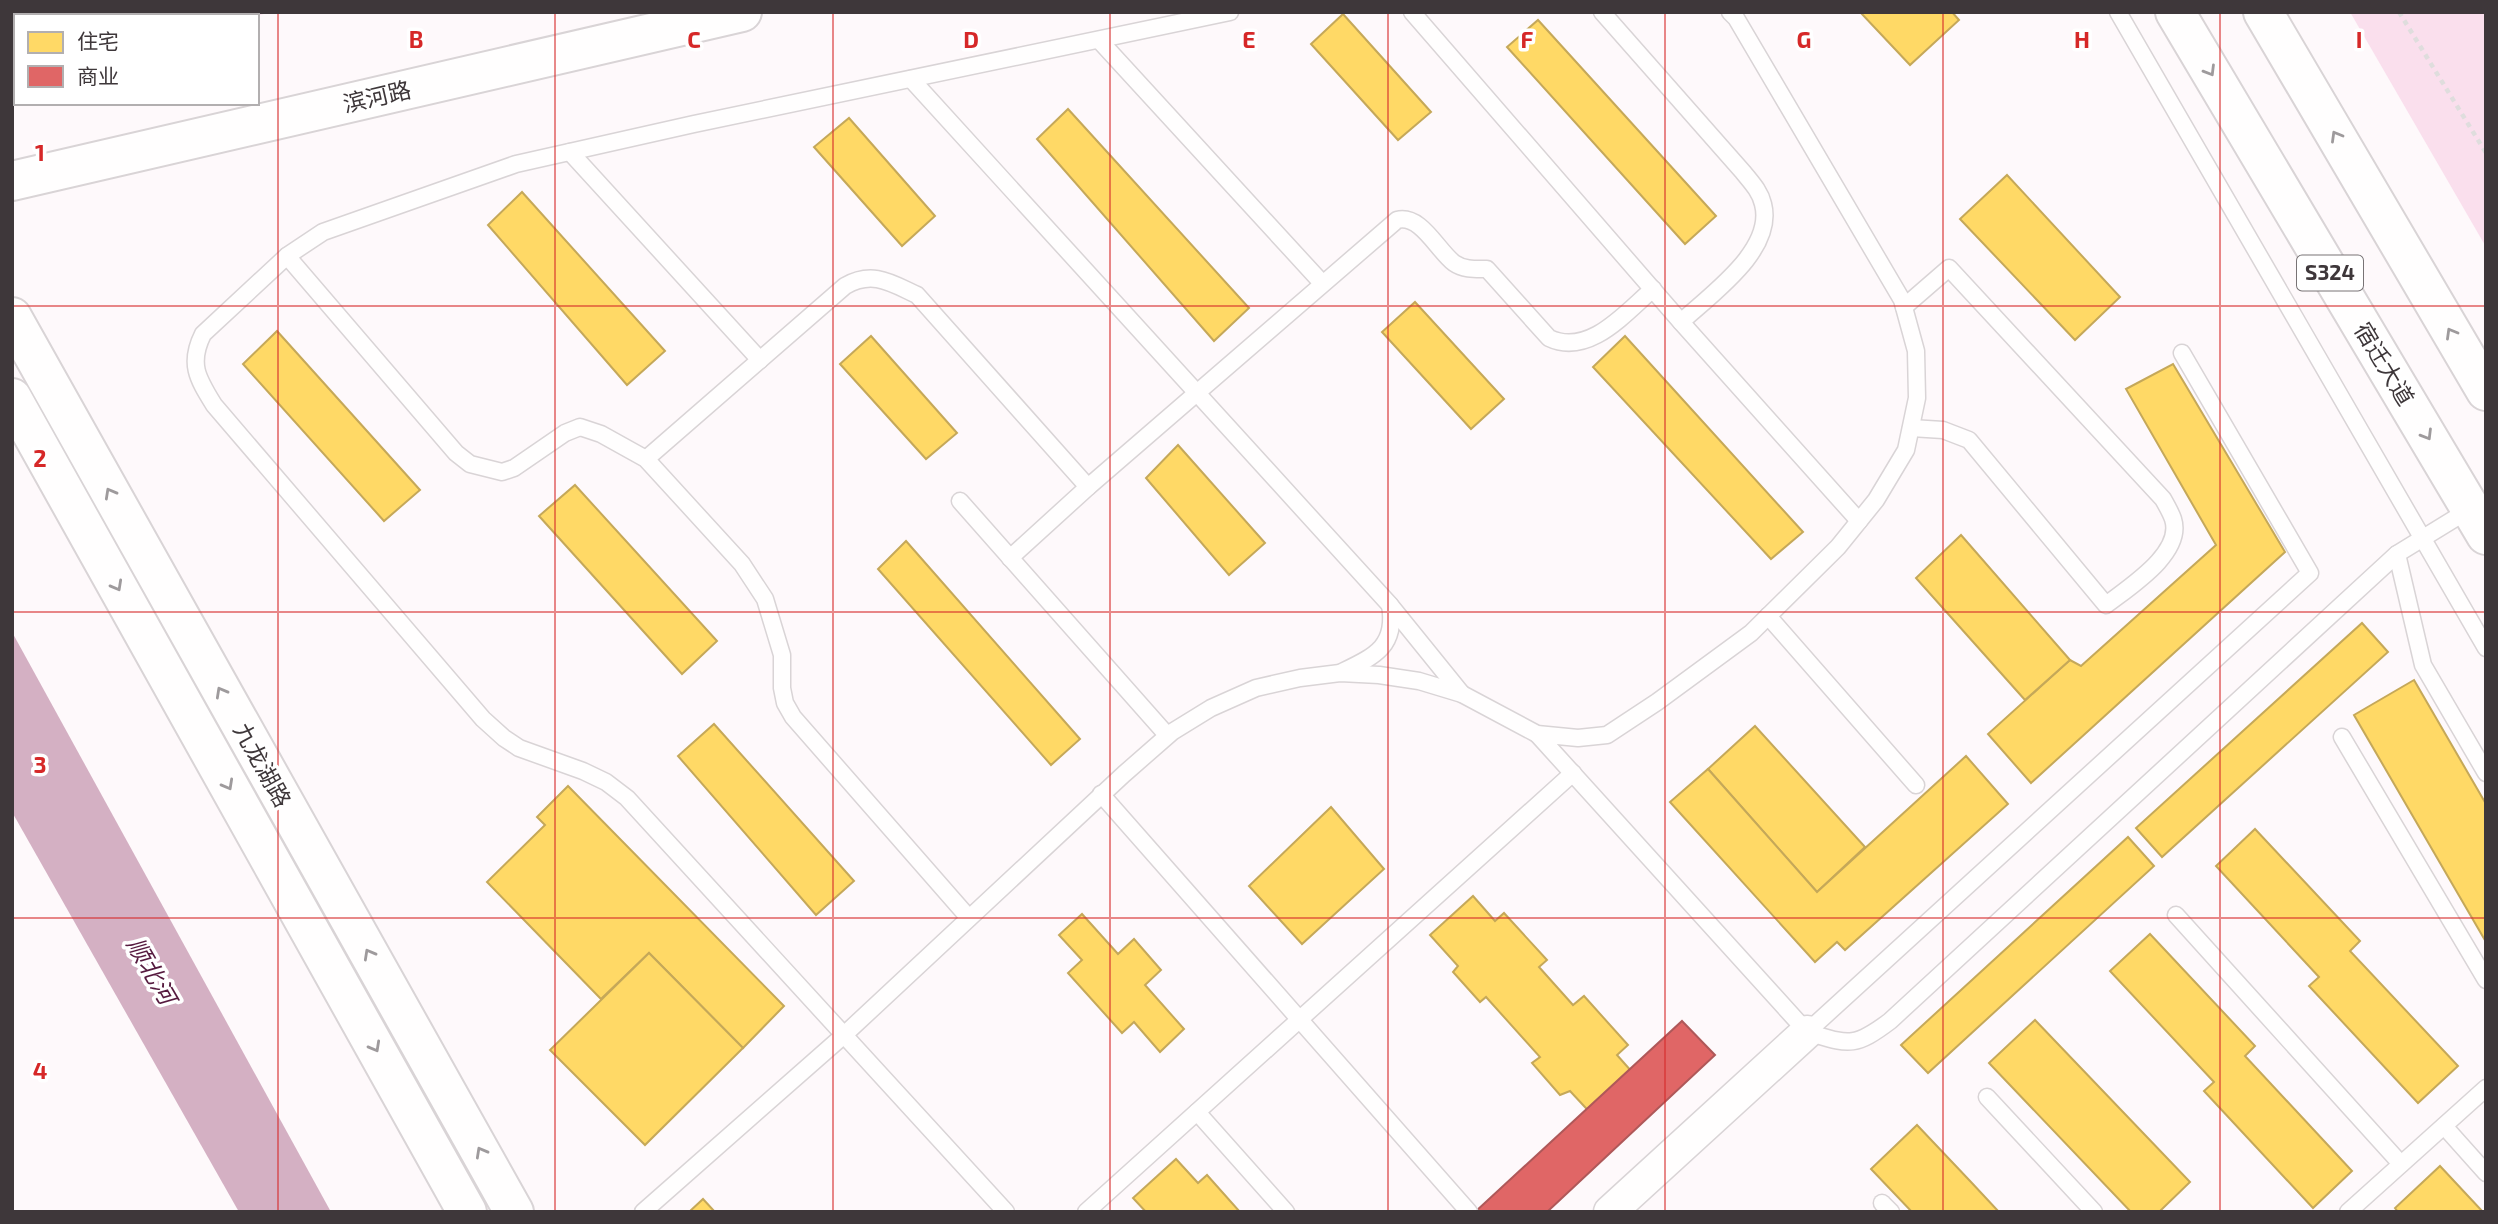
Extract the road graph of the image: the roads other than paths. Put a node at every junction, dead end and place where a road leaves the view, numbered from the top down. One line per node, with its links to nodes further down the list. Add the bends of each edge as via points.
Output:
1 (742, 12): 12 (street, 滨河路)
2 (1230, 12): 9 (lane)
3 (1412, 12): 15 (lane)
4 (1602, 12): 18 (lane, via 1743,172 1763,204 1762,237 1748,259)
5 (1730, 12): 16 (lane)
6 (2118, 12): 30 (lane)
7 (2175, 12): 28 (street, 宿迁大道 / S324, one-way to 28)
8 (2263, 12): 21 (street, one-way to 8)
9 (1100, 40): 10 (lane); 14 (lane)
10 (911, 79): 11 (lane); 22 (lane)
11 (570, 152): 13 (lane, via 516,164 323,232); 20 (lane)
12 (12, 181)
13 (287, 256): 25 (lane, via 470,464 502,472 514,468 580,427); 50 (lane, via 203,334 196,348 194,364 214,405 483,719 519,748 607,782 628,798)
14 (1322, 284): 15 (lane, via 1385,229 1406,218 1453,262 1463,268 1488,270 1549,338 1559,343 1572,344 1601,332); 22 (lane)
15 (1653, 289): 18 (lane)
16 (1904, 307): 24 (lane, via 1916,351 1917,398); 24 (lane, via 1949,268 2163,499 2174,521 2172,543 2164,558 2106,606 1969,440 1944,430)
17 (12, 317): 58 (street, 九龙湖路, one-way to 17)
18 (1681, 322): 29 (lane)
19 (2182, 353): 49 (lane, via 2310,573)
20 (760, 360): 25 (lane); 26 (lane, via 845,286 857,279 887,281 917,295)
21 (2486, 391)
22 (1196, 393): 26 (lane); 33 (lane)
23 (12, 398): 57 (street, 九龙湖路, one-way to 57)
24 (1911, 429): 29 (lane, via 1906,450)
25 (646, 459): 46 (lane, via 742,564 765,599 782,654 785,703 793,717)
26 (1088, 487): 32 (lane)
27 (960, 501): 32 (lane)
28 (2481, 514): 30 (lane)
29 (1859, 521): 34 (lane)
30 (2422, 539): 31 (lane); 35 (lane)
31 (2397, 554): 42 (lane, via 2423,666); 49 (lane, via 1890,1021 1869,1037 1845,1043)
32 (1010, 558): 39 (lane)
33 (1390, 605): 36 (lane, via 1391,635 1374,654); 37 (lane)
34 (1768, 616): 38 (lane, via 1751,633 1607,735); 43 (lane)
35 (2486, 648)
36 (1340, 673): 37 (lane, via 1419,681); 39 (lane, via 1256,688)
37 (1462, 694): 38 (lane)
38 (1537, 734): 41 (lane)
39 (1167, 735): 44 (lane)
40 (2342, 737): 47 (lane)
41 (1573, 773): 48 (lane); 49 (lane)
42 (2486, 773)
43 (1916, 785)
44 (1101, 794): 46 (lane); 48 (lane)
45 (2176, 915): 55 (lane)
46 (969, 918): 50 (lane)
47 (2486, 979)
48 (1300, 1018): 53 (lane); 63 (lane)
49 (1807, 1032): 64 (street)
50 (844, 1035): 59 (lane); 60 (lane)
51 (2486, 1088): 54 (lane)
52 (1987, 1097): 65 (lane)
53 (1196, 1112): 61 (lane); 62 (lane)
54 (2444, 1126): 55 (lane); 56 (lane)
55 (2401, 1164): 66 (lane)
56 (2486, 1173)
57 (467, 1212)
58 (514, 1212)
59 (643, 1212)
60 (1006, 1212)
61 (1086, 1212)
62 (1286, 1212)
63 (1469, 1212)
64 (1610, 1212)
65 (2094, 1212)
66 (2348, 1212)

